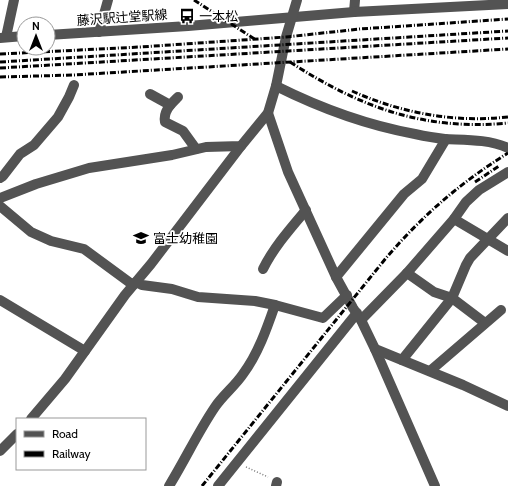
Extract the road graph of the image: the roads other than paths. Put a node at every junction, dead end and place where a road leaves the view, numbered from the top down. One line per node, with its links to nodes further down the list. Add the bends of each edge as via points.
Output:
1 (14, 0): 12 (street)
2 (108, 0): 9 (street)
3 (297, 0): 8 (street)
4 (355, 0): 7 (street)
5 (472, 3): 6 (street, 藤沢駅辻堂駅線); 7 (street, 藤沢駅辻堂駅線)
6 (508, 4)
7 (354, 12): 8 (street, 藤沢駅辻堂駅線)
8 (292, 17): 9 (street, 藤沢駅辻堂駅線); 14 (street)
9 (99, 32): 10 (street, 藤沢駅辻堂駅線)
10 (56, 35)
11 (16, 36): 12 (street)
12 (3, 37)
13 (74, 85): 24 (street, via 58,117 34,145 20,154)
14 (276, 86): 18 (street); 19 (street, via 324,108 378,126)
15 (150, 94): 17 (street)
16 (178, 97): 17 (street)
17 (170, 105): 22 (street, via 164,116 165,122 183,131)
18 (268, 113): 20 (street); 27 (street, via 288,172)
19 (446, 139): 21 (street, via 487,141); 34 (street, via 422,179 404,194)
20 (241, 146): 22 (street); 35 (street)
21 (508, 148)
22 (196, 149): 25 (street, via 89,168)
23 (508, 172): 29 (street, via 479,190 466,202)
24 (0, 178)
25 (0, 198)
26 (0, 206): 35 (street, via 31,232 51,241 84,249)
27 (306, 210): 32 (street, via 270,254); 34 (street)
28 (508, 218): 30 (street)
29 (454, 219): 30 (street); 33 (street)
30 (488, 239): 31 (street); 37 (street, via 466,265)
31 (508, 251)
32 (263, 269)
33 (407, 273): 37 (street, via 434,292); 41 (street)
34 (336, 277): 36 (street)
35 (134, 283): 39 (street, via 172,289 198,297); 44 (street)
36 (347, 295): 39 (street, via 323,318); 41 (street)
37 (452, 298): 42 (street); 45 (street)
38 (0, 300): 44 (street)
39 (275, 305): 51 (street, via 243,375 214,408)
40 (501, 310): 42 (street)
41 (359, 316): 43 (street); 52 (street)
42 (485, 323): 46 (street)
43 (375, 349): 45 (street); 53 (street)
44 (85, 351): 48 (street)
45 (402, 360): 46 (street)
46 (430, 371): 47 (street)
47 (508, 406)
48 (33, 418)
49 (16, 435): 50 (street)
50 (0, 451)
51 (169, 486)
52 (218, 486)
53 (435, 486)

